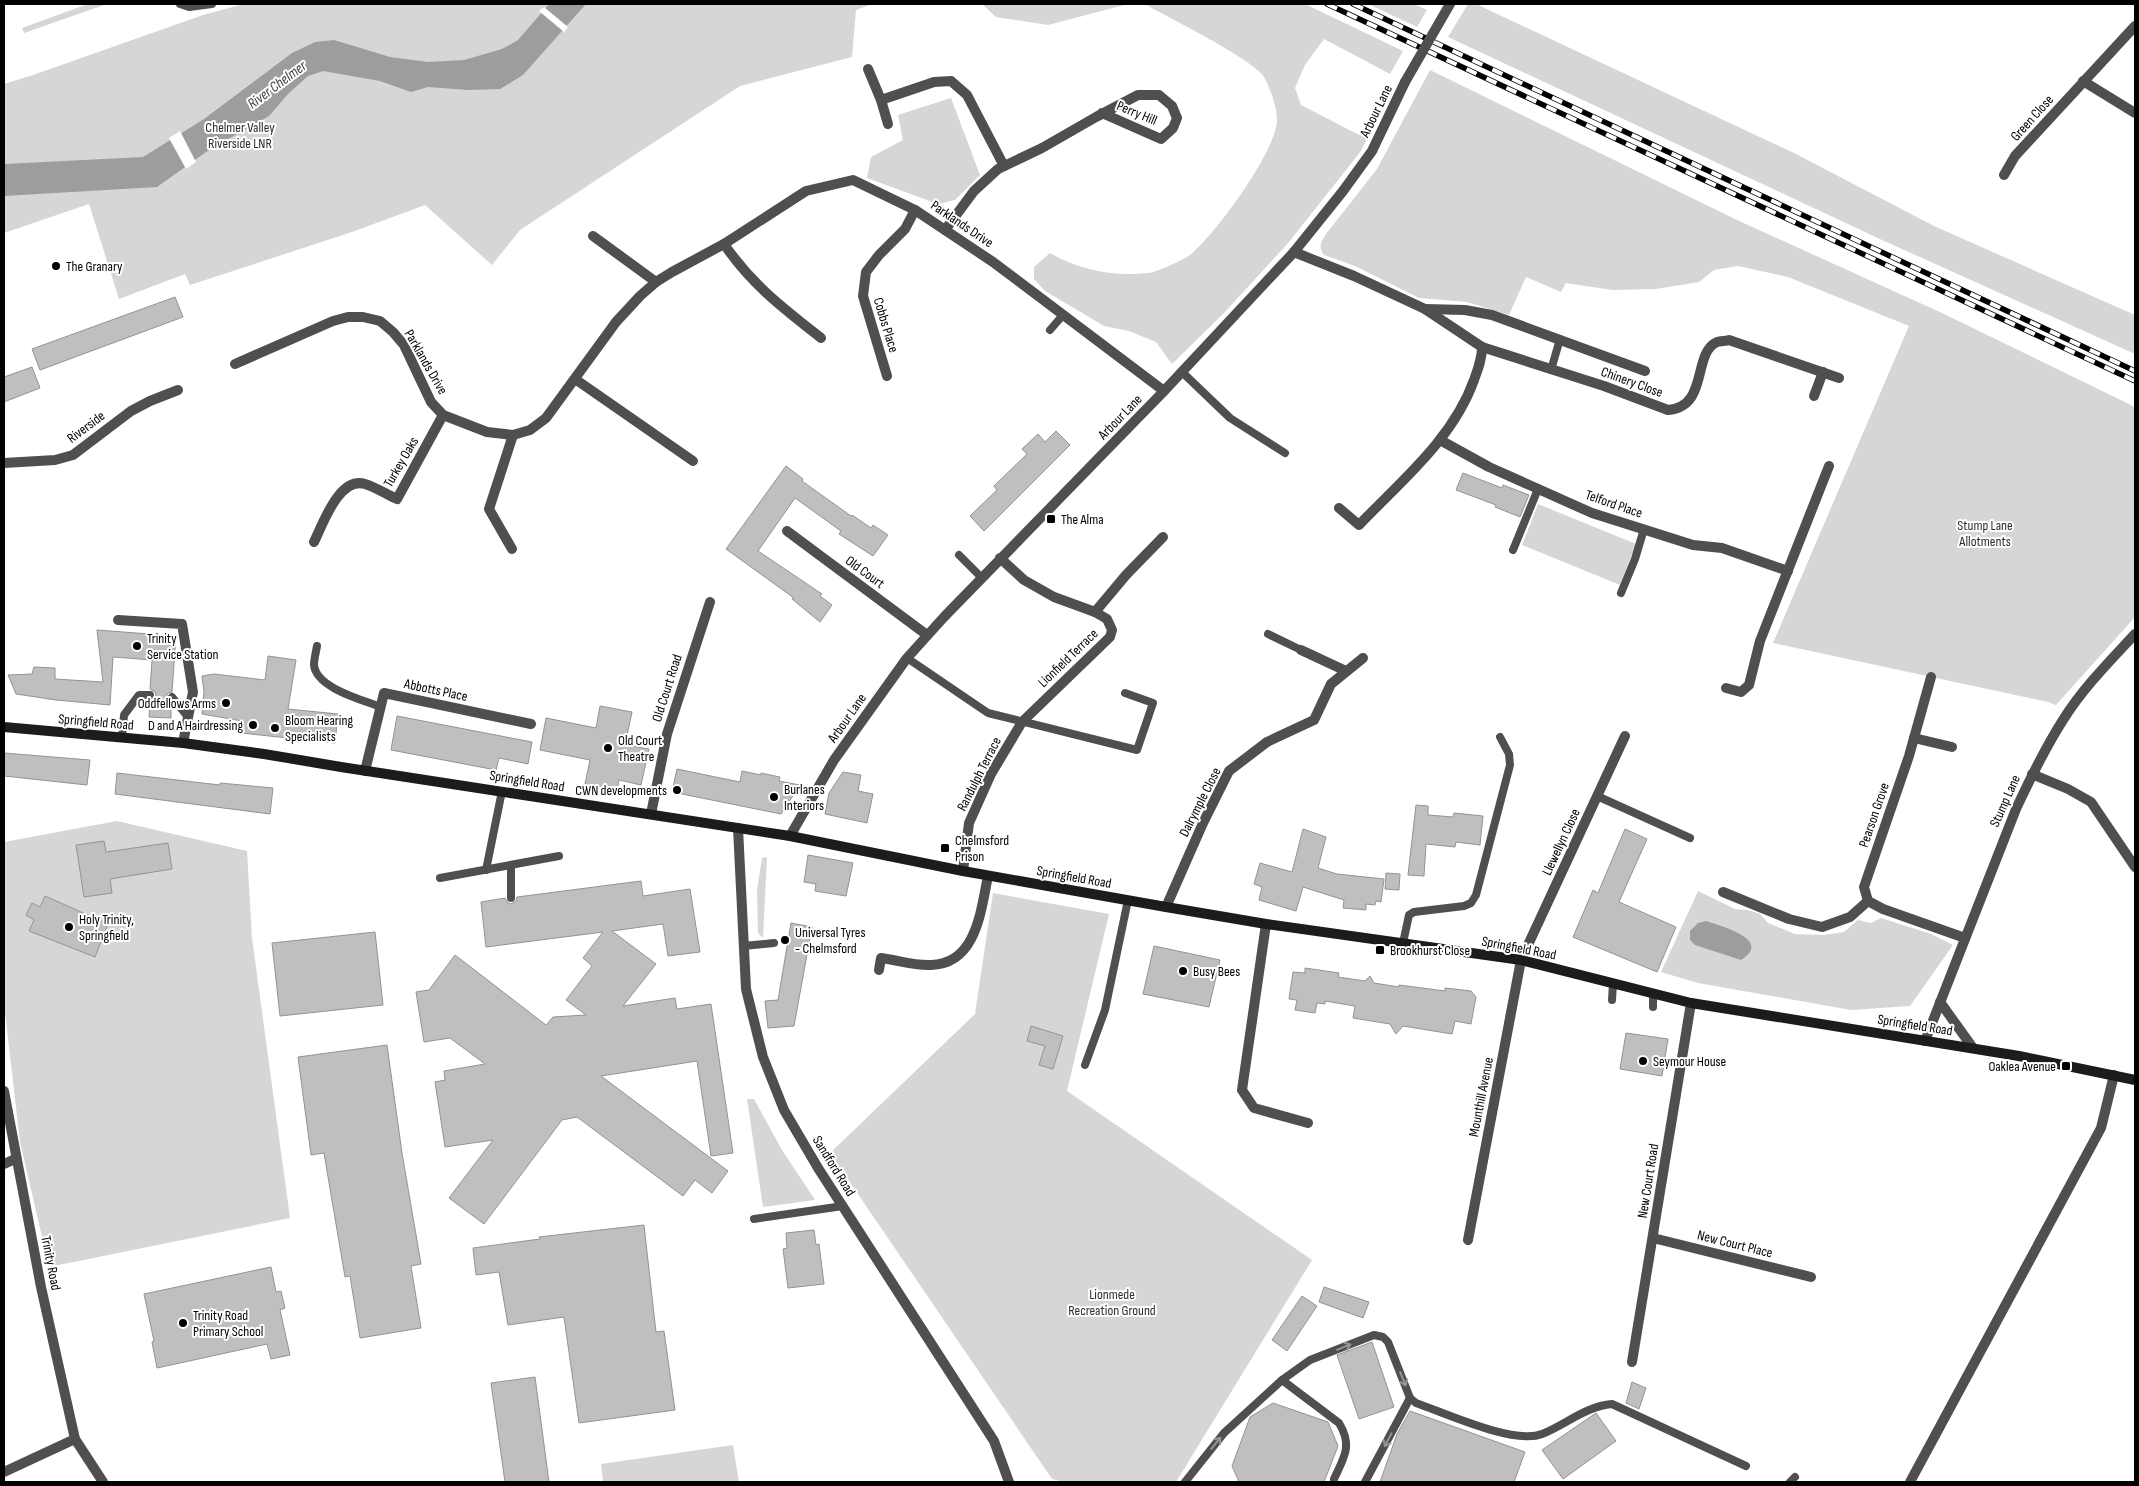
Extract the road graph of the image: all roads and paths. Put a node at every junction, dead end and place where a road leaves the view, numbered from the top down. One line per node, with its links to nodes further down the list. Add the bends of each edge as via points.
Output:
1 (180, 4): 2 (lane, via 189,8)
2 (212, 4)
3 (1450, 4): 17 (street, Arbour Lane, bridge, via 1405,82 1372,151)
4 (2135, 26): 6 (street, Green Close)
5 (868, 69): 7 (street)
6 (2083, 81): 9 (street); 12 (street, Green Close, via 2015,156)
7 (881, 100): 10 (street); 11 (street, via 934,82 951,81 967,95)
8 (1102, 113): 8 (street, Perry Hill, via 1138,95 1159,95 1172,106 1177,118 1173,128 1161,139); 11 (street, Perry Hill)
9 (2135, 113)
10 (888, 124)
11 (1004, 166): 14 (street, Perry Hill, via 974,191)
12 (2004, 175)
13 (915, 210): 14 (street, Parklands Drive); 16 (street, Parklands Drive, via 853,180 806,191); 30 (street, Cobbs Place, via 905,229 875,253 866,272 863,296)
14 (945, 230): 20 (street, Parklands Drive)
15 (593, 236): 18 (street)
16 (724, 244): 18 (street, Parklands Drive); 22 (street, via 767,295)
17 (1294, 252): 19 (street); 28 (street, Arbour Lane)
18 (656, 282): 32 (street, Parklands Drive, via 616,322)
19 (1425, 309): 23 (street, via 1465,310 1492,315); 24 (street)
20 (1063, 315): 21 (lane); 34 (street, Parklands Drive)
21 (1050, 330)
22 (822, 338)
23 (1560, 339): 26 (lane); 27 (street)
24 (1482, 347): 26 (street, Chinery Close); 38 (street, via 1482,358 1466,401)
25 (235, 364): 36 (street, Parklands Drive, via 333,320 363,317 380,321 404,345 431,402)
26 (1551, 370): 29 (street, Chinery Close, via 1668,410 1679,409 1689,402 1708,351 1717,342 1729,340)
27 (1645, 371)
28 (1182, 372): 34 (street, Arbour Lane); 39 (lane, via 1230,418)
29 (1823, 372): 31 (street, Chinery Close); 35 (street)
30 (887, 376)
31 (1839, 378)
32 (575, 379): 37 (street, Parklands Drive, via 546,418 530,430); 40 (street)
33 (178, 390): 41 (street, Riverside, via 131,411 73,454 55,460)
34 (1164, 391): 52 (street, Arbour Lane)
35 (1814, 396)
36 (443, 416): 37 (street, Parklands Drive, via 487,432); 48 (street, Turkey Oaks, via 397,499 363,483 348,486 338,496)
37 (513, 435): 49 (street, via 489,509)
38 (1440, 440): 43 (street, Telford Place); 44 (street, via 1359,525)
39 (1285, 453)
40 (694, 461)
41 (4, 463)
42 (1829, 466): 53 (street)
43 (1538, 489): 45 (street, Telford Place, via 1592,513); 50 (lane)
44 (1339, 508)
45 (1644, 529): 53 (street, Telford Place, via 1693,545 1722,548); 55 (lane)
46 (787, 531): 61 (street, Old Court)
47 (1163, 536): 57 (street, Lionfield Terrace)
48 (314, 542)
49 (512, 549)
50 (1513, 550)
51 (959, 555): 54 (lane)
52 (1000, 558): 54 (street, Arbour Lane); 57 (street, Lionfield Terrace, via 1024,580 1054,597)
53 (1788, 571): 68 (street, via 1760,641 1749,685 1741,692)
54 (982, 578): 61 (street, Arbour Lane)
55 (1621, 593)
56 (710, 602): 87 (street, Old Court Road, via 667,734)
57 (1095, 612): 74 (street, Lionfield Terrace, via 1107,619 1112,630 1110,637)
58 (118, 620): 73 (street, via 182,624 193,692)
59 (1268, 634): 63 (lane)
60 (2135, 634): 84 (street, Stump Lane, via 2081,695)
61 (927, 635): 64 (street, Arbour Lane)
62 (317, 646): 72 (lane, via 314,666 321,678 332,688)
63 (1301, 650): 66 (street)
64 (907, 658): 74 (lane, via 988,713); 89 (street, Arbour Lane, via 834,760)
65 (1363, 658): 66 (street, Dalrymple Close)
66 (1346, 671): 102 (street, Dalrymple Close, via 1331,684 1314,720 1267,742 1229,771)
67 (1931, 677): 80 (street, Pearson Grove)
68 (1726, 688)
69 (1125, 693): 74 (lane, via 1153,703 1137,750)
70 (150, 695): 79 (lane, via 139,695 124,715)
71 (172, 697): 73 (lane)
72 (381, 706): 75 (street, Abbotts Place, via 384,693); 83 (street)
73 (188, 717): 81 (street)
74 (1022, 722): 95 (street, Randulph Terrace, via 991,774 969,823)
75 (531, 724)
76 (4, 727): 79 (main road, Springfield Road)
77 (1626, 736): 86 (street, Llewellyn Close)
78 (1500, 737): 106 (lane, via 1510,765 1476,895 1464,906 1409,915)
79 (122, 738): 81 (main road, Springfield Road)
80 (1914, 738): 82 (street); 101 (street, Pearson Grove, via 1864,887)
81 (183, 743): 83 (main road, Springfield Road)
82 (1952, 747)
83 (365, 771): 85 (main road, Springfield Road)
84 (2032, 774): 93 (street, via 2091,802); 104 (street, Stump Lane)
85 (502, 791): 87 (main road, Springfield Road); 94 (lane)
86 (1597, 796): 90 (lane); 108 (street, Llewellyn Close)
87 (651, 814): 88 (main road, Springfield Road)
88 (738, 828): 89 (main road, Springfield Road); 107 (street, Sandford Road)
89 (790, 836): 95 (main road, Springfield Road)
90 (1690, 838)
91 (559, 856): 92 (lane)
92 (510, 865): 94 (lane); 99 (lane)
93 (2135, 867)
94 (486, 870): 97 (lane)
95 (963, 871): 96 (main road, Springfield Road)
96 (988, 876): 100 (main road, Springfield Road); 109 (street, via 978,924 966,949 952,960 932,966 882,958)
97 (440, 878)
98 (1723, 892): 101 (street, via 1789,919 1822,927 1850,917)
99 (511, 898)
100 (1128, 900): 102 (main road, Springfield Road); 118 (lane, via 1105,1010)
101 (1868, 901): 104 (street)
102 (1166, 907): 103 (main road, Springfield Road)
103 (1266, 924): 106 (main road, Springfield Road); 122 (street, via 1242,1090 1254,1108)
104 (1965, 938): 113 (street, Stump Lane)
105 (774, 943): 107 (lane)
106 (1403, 943): 108 (main road, Springfield Road)
107 (743, 946): 125 (street, Sandford Road, via 746,989 763,1057 784,1110)
108 (1521, 960): 110 (main road, Springfield Road); 128 (street, Mounthill Avenue)
109 (880, 970)
110 (1613, 983): 111 (main road, Springfield Road); 112 (lane)
111 (1653, 994): 114 (main road, Springfield Road); 115 (lane)
112 (1612, 1000)
113 (1940, 1002): 116 (street, Stump Lane); 117 (street)
114 (1690, 1004): 116 (main road, Springfield Road); 127 (street, New Court Road)
115 (1653, 1007)
116 (1925, 1041): 117 (main road, Springfield Road)
117 (1973, 1048): 119 (main road, Springfield Road)
118 (1085, 1065)
119 (2114, 1075): 120 (main road, Springfield Road); 141 (street, via 2101,1128)
120 (2135, 1080)
121 (4, 1091): 123 (street, Trinity Road)
122 (1308, 1123)
123 (15, 1159): 124 (street); 133 (street, Trinity Road)
124 (4, 1164)
125 (843, 1206): 126 (lane); 138 (street, Sandford Road, via 994,1441)
126 (754, 1219)
127 (1653, 1238): 129 (street, New Court Place); 130 (street, New Court Road)
128 (1468, 1240)
129 (1811, 1277)
130 (1632, 1362)
131 (1282, 1380): 132 (lane, one-way to 132, via 1310,1360 1374,1334 1388,1342); 136 (lane, via 1339,1423 1345,1433 1347,1449); 139 (lane, one-way to 131, via 1224,1433)
132 (1410, 1398): 134 (lane, via 1416,1403 1504,1434 1526,1436 1540,1435 1600,1405 1612,1404); 140 (lane, one-way to 140)
133 (75, 1439): 135 (street); 137 (street)
134 (1746, 1466)
135 (4, 1472)
136 (1334, 1479)
137 (103, 1482)
138 (1009, 1482)
139 (1185, 1482)
140 (1365, 1482)
141 (1910, 1482)

